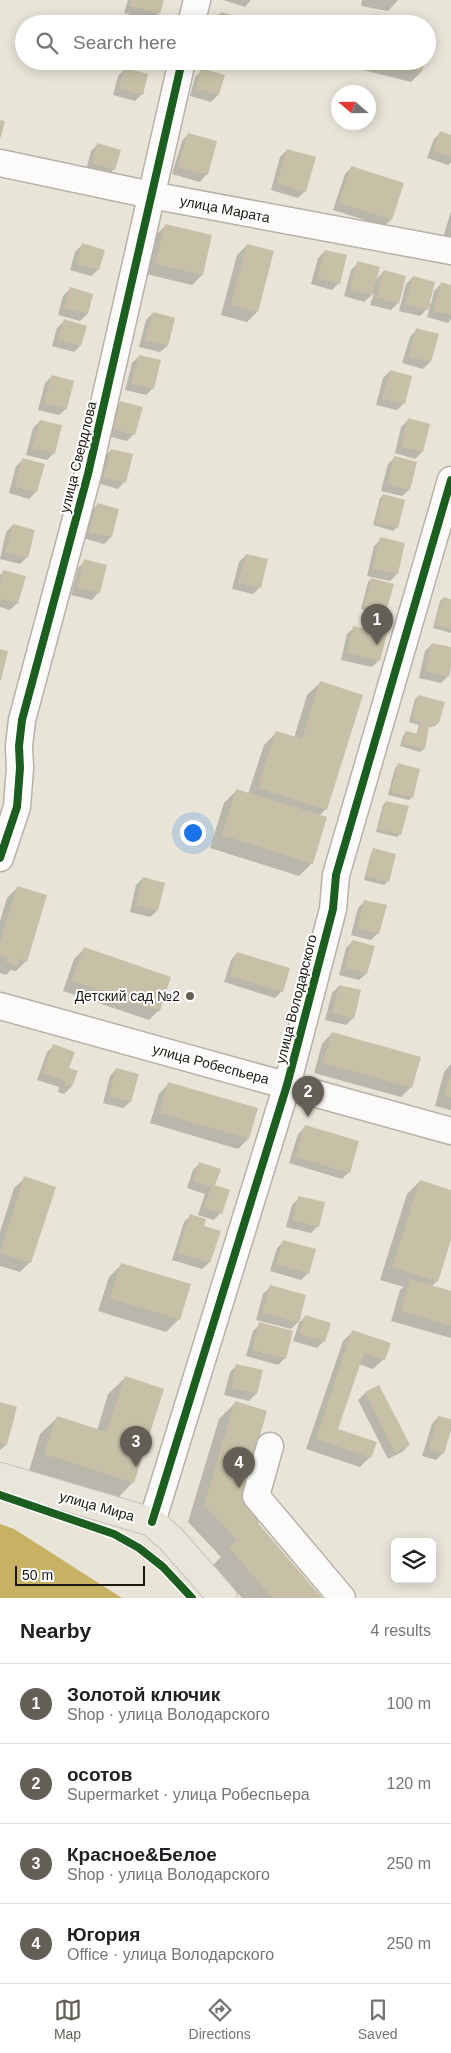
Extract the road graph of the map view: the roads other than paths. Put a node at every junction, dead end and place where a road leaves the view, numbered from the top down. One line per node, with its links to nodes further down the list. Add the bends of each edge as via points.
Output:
1 (197, 0): 2 (street)
2 (193, 15)
3 (180, 70): 5 (street, улица Свердлова)
4 (0, 163): 5 (street, улица Марата)
5 (151, 195): 6 (street, улица Марата); 8 (street, улица Свердлова, via 88,474 22,720 17,807)
6 (451, 251)
7 (451, 480): 10 (street, улица Володарского, via 336,875 333,909)
8 (0, 858)
9 (0, 1006): 10 (street, улица Робеспьера)
10 (287, 1085): 11 (street, улица Робеспьера); 14 (street, улица Володарского)
11 (451, 1131)
12 (270, 1446): 16 (street, via 256,1496)
13 (0, 1478): 14 (main road, улица Мира)
14 (152, 1522): 15 (main road, улица Мира)
15 (223, 1598)
16 (342, 1598)

